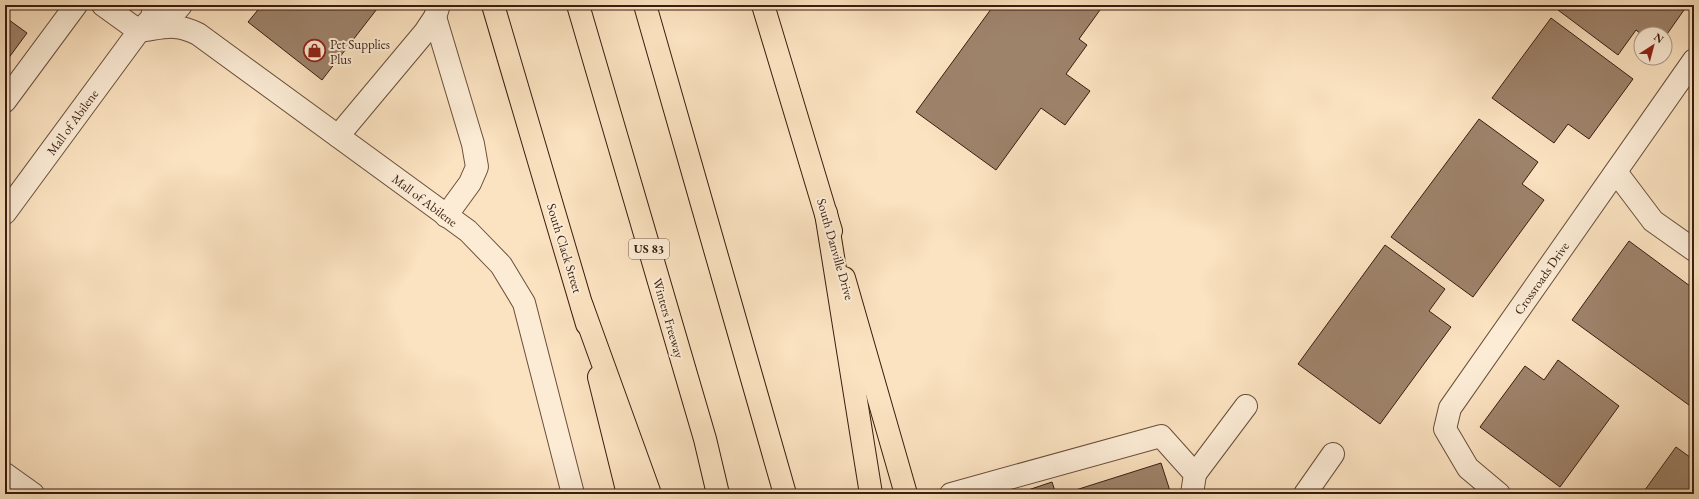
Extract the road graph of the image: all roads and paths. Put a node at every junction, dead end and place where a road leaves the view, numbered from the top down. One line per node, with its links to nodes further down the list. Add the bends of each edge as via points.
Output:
1 (76, 5): 11 (street)
2 (103, 5): 9 (street)
3 (181, 5): 9 (street, via 175,12)
4 (493, 5): 18 (main road, South Clack Street)
5 (578, 5): 27 (main road, Winters Freeway / US 83)
6 (645, 5): 28 (main road)
7 (763, 5): 15 (main road, South Danville Drive)
8 (437, 11): 12 (street); 16 (street, via 477,167 470,183)
9 (148, 18): 12 (street, Mall of Abilene, via 191,30); 14 (street, Mall of Abilene)
10 (1694, 60): 13 (street, Crossroads Drive)
11 (5, 101)
12 (338, 136): 16 (street, Mall of Abilene)
13 (1616, 172): 17 (street, via 1653,221); 33 (street, Crossroads Drive, via 1450,408 1445,429 1468,468)
14 (5, 213)
15 (826, 213): 29 (main road); 30 (main road, South Danville Drive)
16 (446, 216): 24 (street, Mall of Abilene, via 468,232 501,265 524,303)
17 (1694, 250)
18 (582, 306): 25 (main road, South Clack Street); 26 (main road)
19 (1246, 406): 22 (street)
20 (1333, 454): 32 (street)
21 (5, 474): 23 (street)
22 (1193, 484): 31 (street, via 1161,436)
23 (33, 494)
24 (572, 494)
25 (628, 494)
26 (650, 494)
27 (718, 494)
28 (785, 494)
29 (871, 494)
30 (906, 494)
31 (951, 494)
32 (1306, 494)
33 (1499, 494)

